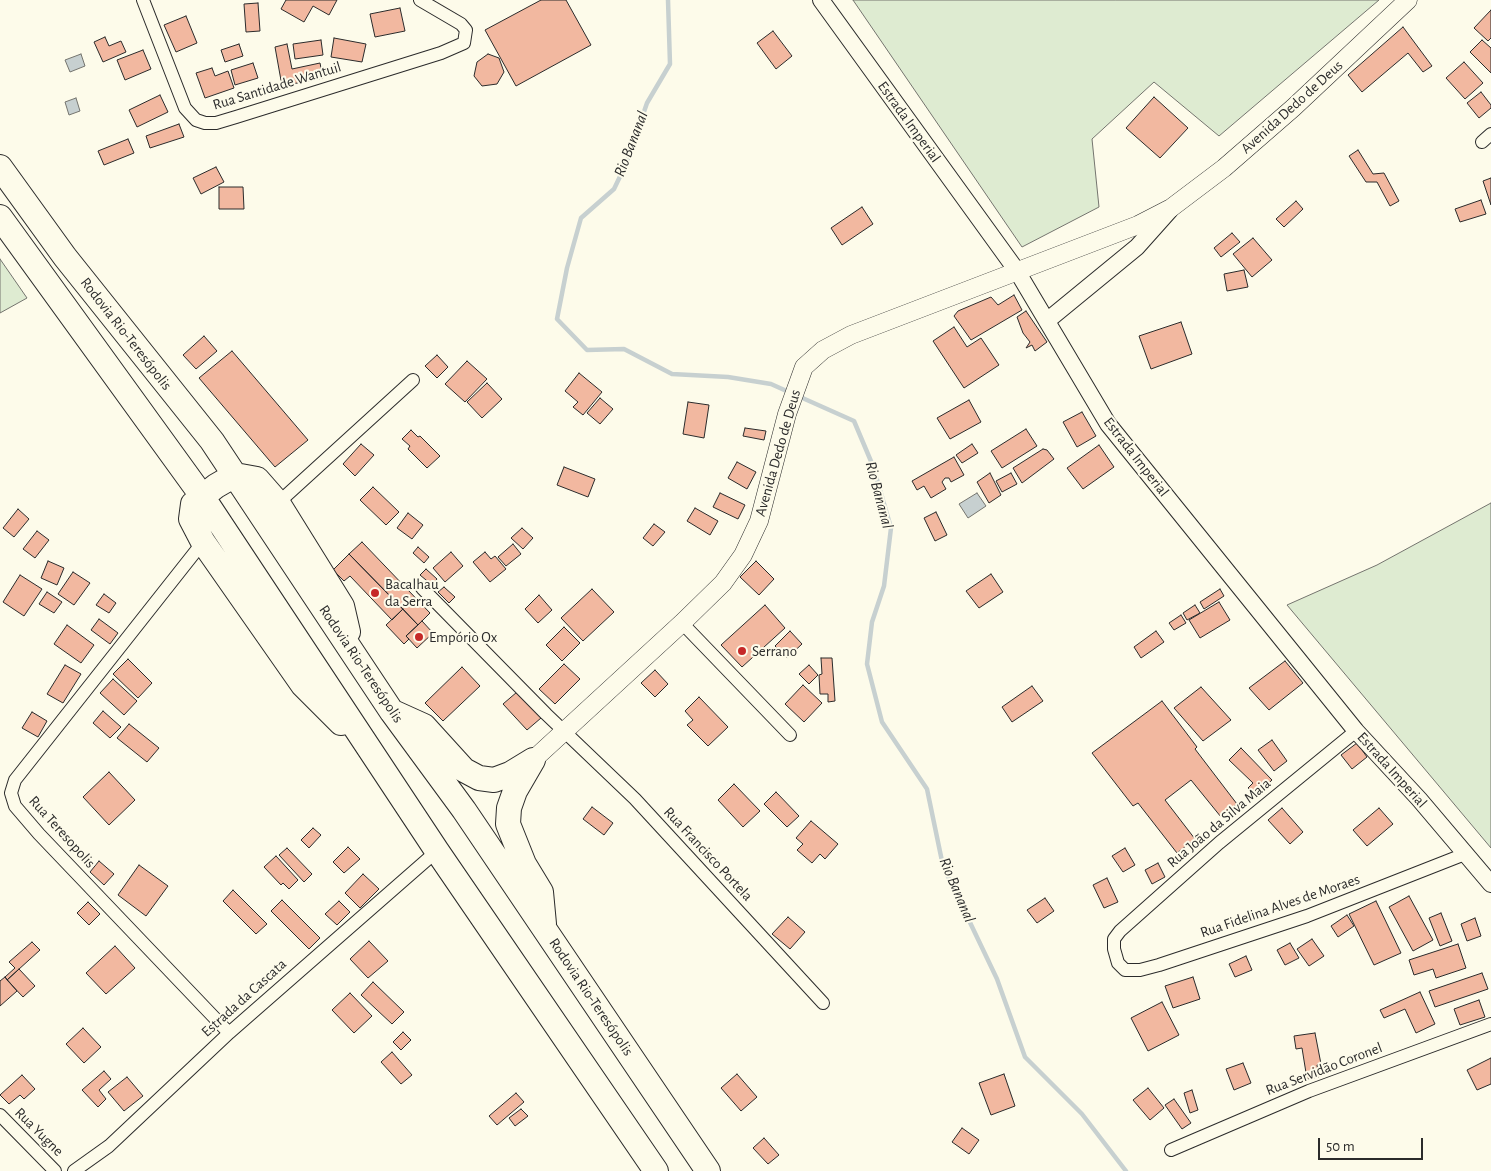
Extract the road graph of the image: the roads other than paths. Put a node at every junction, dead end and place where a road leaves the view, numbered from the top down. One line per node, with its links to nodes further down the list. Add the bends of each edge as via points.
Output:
1 (143, 0): 2 (street, Rua Santidade Wantuil, via 185,108 196,120 206,123 216,123 404,65 456,48 464,42 466,30 461,24)
2 (420, 0)
3 (821, 0): 8 (street, Estrada Imperial)
4 (1408, 0): 6 (main road, Avenida Dedo de Deus, via 1286,114 1224,168)
5 (0, 167): 11 (highway, Rodovia Rio-Teresópolis, via 65,257 212,441)
6 (1171, 208): 8 (main road, Avenida Dedo de Deus, via 1138,225); 9 (street, Avenida Dedo de Deus, via 1137,247)
7 (0, 217): 12 (highway)
8 (1017, 270): 9 (street, Estrada Imperial); 16 (main road, Avenida Dedo de Deus, via 851,336 823,350 804,367 787,414 759,521 743,555 723,583)
9 (1048, 320): 19 (street, Estrada Imperial, via 1108,424)
10 (413, 380): 13 (street)
11 (235, 475): 12 (highway); 13 (highway, via 257,479); 17 (highway, Rodovia Rio-Teresópolis)
12 (202, 496): 14 (highway, via 193,504 190,519); 22 (highway)
13 (278, 503): 17 (highway, via 342,606)
14 (203, 542): 22 (highway, via 303,685); 31 (street, Rua Teresopolis, via 15,780 11,793 15,806 39,834)
15 (422, 588): 20 (street, Rua Francisco Portela)
16 (682, 623): 20 (main road, Avenida Dedo de Deus); 21 (street)
17 (350, 646): 18 (highway, Rodovia Rio-Teresópolis)
18 (392, 712): 23 (highway, via 424,726 464,770 480,778 494,780); 27 (highway, Rodovia Rio-Teresópolis)
19 (1356, 730): 25 (street, Estrada Imperial); 28 (street, Rua João da Silva Maia, via 1219,843 1120,931 1114,939)
20 (565, 731): 23 (main road, Avenida Dedo de Deus); 29 (street, Rua Francisco Portela, via 635,799)
21 (790, 735)
22 (374, 754): 24 (highway)
23 (532, 760): 27 (highway, via 515,791 508,824 524,864 540,892)
24 (437, 851): 31 (street, Estrada da Cascata); 34 (highway)
25 (1466, 854): 26 (street, Estrada Imperial); 28 (street, Rua Fidelina Alves de Moraes, via 1307,916 1159,965 1125,970 1118,963)
26 (1491, 884)
27 (545, 928): 37 (highway, Rodovia Rio-Teresópolis)
28 (1114, 949)
29 (823, 1003)
30 (1491, 1024): 33 (street, Rua Servidão Coronel, via 1309,1090)
31 (229, 1033): 36 (street, Estrada da Cascata, via 109,1146)
32 (0, 1115): 35 (street, Rua Yugne)
33 (1171, 1150)
34 (649, 1168)
35 (55, 1171)
36 (74, 1171)
37 (708, 1171)

